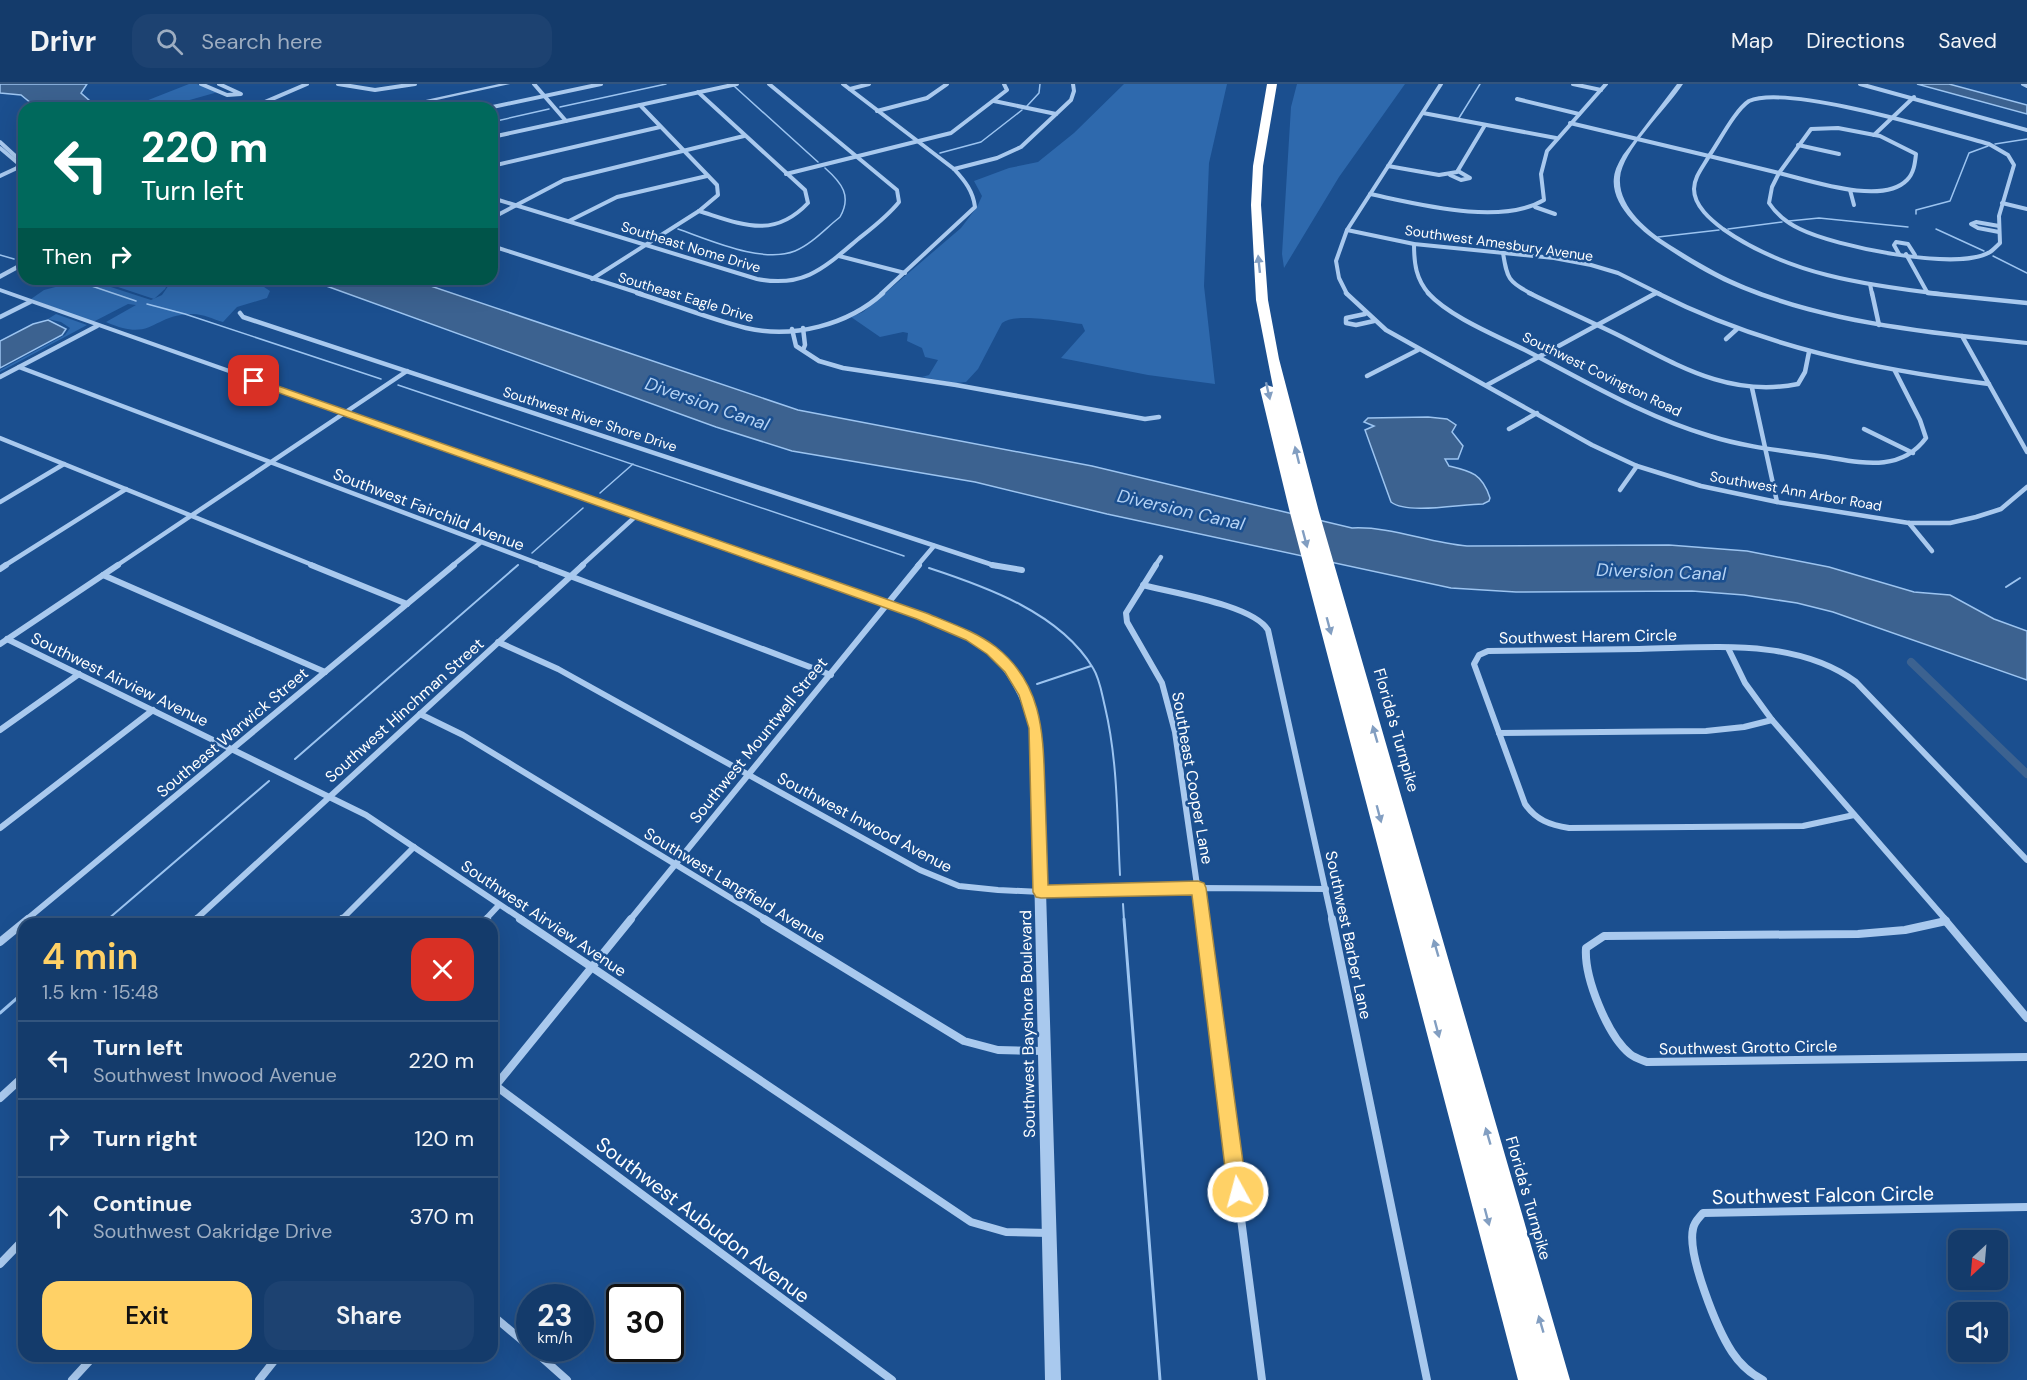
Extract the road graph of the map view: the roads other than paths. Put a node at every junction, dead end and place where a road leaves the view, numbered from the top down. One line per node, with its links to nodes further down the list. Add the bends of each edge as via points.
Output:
1 (201, 84): 28 (street)
2 (219, 84): 25 (street)
3 (307, 84): 34 (street)
4 (338, 84): 5 (street, via 375,90)
5 (415, 84)
6 (507, 84): 35 (street)
7 (534, 84): 30 (street)
8 (601, 84): 30 (street)
9 (737, 84): 29 (street)
10 (769, 84): 60 (street, Southeast Nome Drive)
11 (843, 84): 26 (street, Southeast Eagle Drive)
12 (869, 84): 26 (street)
13 (947, 84): 38 (street, via 927,98)
14 (1004, 84): 33 (street, via 1007,90)
15 (1073, 84): 40 (street, via 1071,100)
16 (1264, 84): 153 (highway, Florida's Turnpike, one-way to 153, via 1248,165 1247,249 1261,358)
17 (1272, 84): 153 (highway, Florida's Turnpike, one-way to 17, via 1272,358 1257,250 1258,166)
18 (1441, 84): 39 (street, Southwest Ann Arbor Road)
19 (1573, 84): 27 (street)
20 (1606, 84): 27 (street)
21 (1680, 84): 52 (street)
22 (1860, 84): 31 (street)
23 (2023, 84): 24 (street)
24 (2027, 86)
25 (229, 88): 28 (street); 28 (street, via 241,94 229,97)
26 (850, 89): 38 (street, Southeast Eagle Drive)
27 (1601, 90): 41 (street)
28 (221, 91)
29 (698, 92): 36 (street); 50 (street)
30 (544, 96): 37 (street); 43 (street)
31 (1914, 98): 42 (street); 47 (street)
32 (1517, 99): 41 (street)
33 (994, 101): 40 (street); 53 (street, via 955,131)
34 (265, 102)
35 (421, 102)
36 (640, 105): 43 (street); 46 (street)
37 (498, 106)
38 (876, 111): 53 (street, Southeast Eagle Drive)
39 (1423, 113): 45 (street); 65 (street, Southwest Ann Arbor Road)
40 (1056, 114): 67 (street, via 1021,147)
41 (1579, 114): 44 (street)
42 (1896, 116): 48 (street); 61 (street, via 1819,97 1766,94 1746,103); 77 (street, via 1980,140 2008,155 2014,165)
43 (566, 121): 49 (street)
44 (1570, 123): 51 (street); 52 (street)
45 (1485, 125): 51 (street); 68 (street)
46 (660, 128): 58 (street); 64 (street)
47 (2027, 130)
48 (1874, 135): 55 (street, via 1821,127 1811,129); 74 (street, via 1907,147 1916,154 1916,166 1902,185)
49 (498, 136)
50 (744, 136): 58 (street); 69 (street)
51 (1556, 138): 80 (street, via 1543,160 1544,200)
52 (1638, 139): 61 (street); 113 (street, via 1621,163 1617,181 1625,205 1654,237 1691,262 1749,289 1824,314)
53 (915, 141): 60 (street); 67 (street, Southeast Eagle Drive)
54 (0, 142): 56 (street)
55 (1798, 145): 59 (street); 71 (street)
56 (6, 147): 57 (street); 62 (street)
57 (0, 148): 63 (street)
58 (683, 150): 72 (street); 78 (street, via 564,180)
59 (1839, 154)
60 (857, 156): 69 (street); 96 (street, Southeast Nome Drive, via 897,190 899,202)
61 (1710, 156): 71 (street); 103 (street, via 1696,178 1694,193 1702,209 1719,226 1739,240 1792,264)
62 (18, 160)
63 (18, 161)
64 (498, 165)
65 (1389, 166): 70 (street); 75 (street, Southwest Ann Arbor Road)
66 (18, 168): 73 (street)
67 (954, 170): 100 (street, Southeast Eagle Drive, via 971,186 975,207)
68 (1458, 171): 70 (street); 70 (street, via 1470,178 1461,180)
69 (786, 174): 82 (street, via 805,190 808,203 783,224 760,227)
70 (1450, 174)
71 (1780, 174): 74 (street); 93 (street, via 1767,198 1784,220 1830,242)
72 (708, 176): 82 (street, via 717,185 718,195); 85 (street, via 617,197)
73 (0, 177)
74 (1850, 190): 79 (street)
75 (1370, 194): 80 (street, via 1450,208 1501,212); 87 (street, Southwest Ann Arbor Road)
76 (498, 200): 78 (street, Southeast Nome Drive)
77 (2002, 203): 81 (street); 86 (street)
78 (516, 205): 84 (street); 85 (street, Southeast Nome Drive)
79 (1854, 205)
80 (1535, 207): 83 (street)
81 (2027, 209)
82 (699, 211): 90 (street)
83 (1555, 214)
84 (498, 215)
85 (569, 221): 90 (street, Southeast Nome Drive)
86 (1999, 226): 88 (street); 88 (street, via 1971,224)
87 (1347, 230): 89 (street, Southwest Amesbury Avenue); 110 (street, Southwest Ann Arbor Road, via 1336,261 1339,278 1348,296)
88 (1999, 232): 95 (street, via 1998,247 1983,256 1962,259)
89 (1414, 244): 92 (street, Southwest Amesbury Avenue); 127 (street, Southwest Covington Road, via 1415,274 1422,288 1438,303)
90 (645, 245): 96 (street, Southeast Nome Drive, via 770,281 805,278); 102 (street)
91 (498, 248): 102 (street, Southeast Eagle Drive)
92 (1503, 253): 106 (street, Southwest Amesbury Avenue, via 1592,265 1618,273); 115 (street, via 1507,277 1516,286)
93 (1899, 254): 94 (street); 95 (street, via 1896,242 1908,244)
94 (1906, 254): 95 (street); 105 (street)
95 (1915, 255)
96 (839, 256): 100 (street)
97 (18, 265): 99 (street)
98 (18, 266): 101 (street)
99 (0, 272)
100 (905, 273): 116 (street, Southeast Eagle Drive, via 857,312)
101 (0, 277)
102 (592, 279): 117 (street, Southeast Eagle Drive, via 737,326)
103 (1870, 285): 105 (street); 113 (street)
104 (1, 289): 107 (street, Southwest Bayshore Boulevard)
105 (1927, 292): 108 (street)
106 (1656, 294): 115 (street); 118 (street, Southwest Amesbury Avenue)
107 (30, 302): 111 (street); 114 (street, Southwest Bayshore Boulevard)
108 (2027, 303)
109 (240, 313): 129 (street, Southwest River Shore Drive)
110 (1365, 314): 112 (street, Southwest Ann Arbor Road); 112 (street, via 1345,320 1352,325)
111 (0, 317)
112 (1374, 321): 125 (street, Southwest Ann Arbor Road)
113 (1879, 325): 119 (street)
114 (96, 326): 128 (street); 136 (street, Southwest Bayshore Boulevard)
115 (1599, 326): 127 (street); 135 (street, via 1702,375)
116 (803, 328): 117 (street, Southeast Eagle Drive); 121 (street)
117 (792, 329): 122 (street)
118 (1737, 329): 120 (street); 126 (street, Southwest Amesbury Avenue)
119 (1962, 336): 123 (street); 133 (street)
120 (1726, 339)
121 (804, 340): 122 (street); 124 (street)
122 (794, 341): 124 (street)
123 (2027, 343)
124 (802, 350): 138 (street, via 819,361 843,368 1145,419)
125 (1418, 350): 131 (street); 134 (street, Southwest Ann Arbor Road)
126 (1809, 352): 130 (street, Southwest Amesbury Avenue); 135 (street, via 1798,384 1780,390)
127 (1538, 357): 134 (street); 142 (street, Southwest Covington Road, via 1667,421 1717,438)
128 (19, 367): 132 (street); 145 (street, Southwest Fairchild Avenue)
129 (406, 371): 136 (street); 158 (street, Southwest River Shore Drive)
130 (1896, 371): 133 (street, Southwest Amesbury Avenue); 144 (street, via 1926,438)
131 (1367, 376)
132 (0, 377)
133 (1989, 384): 143 (street)
134 (1487, 385): 137 (street, Southwest Ann Arbor Road)
135 (1752, 388): 142 (street)
136 (344, 413): 145 (street); 155 (street, Southwest Bayshore Boulevard)
137 (1537, 413): 139 (street); 147 (street, Southwest Ann Arbor Road)
138 (1159, 417)
139 (1509, 429)
140 (1864, 429): 144 (street)
141 (0, 438): 146 (street)
142 (1766, 448): 144 (street, Southwest Covington Road, via 1862,462 1890,462); 152 (street)
143 (2027, 452)
144 (1913, 453)
145 (270, 463): 154 (street); 157 (street, Southwest Fairchild Avenue)
146 (64, 464): 149 (street); 151 (street)
147 (1637, 466): 150 (street); 152 (street, Southwest Ann Arbor Road, via 1701,486)
148 (2027, 487): 156 (street, Southwest Ann Arbor Road, via 2001,509 1976,517 1950,523)
149 (126, 489): 154 (street); 161 (street)
150 (1620, 490)
151 (0, 502)
152 (1778, 502): 156 (street, Southwest Ann Arbor Road)
153 (1304, 510): 163 (highway, Florida's Turnpike)
154 (190, 516): 164 (street); 167 (street)
155 (636, 516): 165 (street, Southwest Hinchman Street); 168 (street, Southwest Bayshore Boulevard)
156 (1909, 523): 159 (street)
157 (480, 543): 165 (street, Southwest Fairchild Avenue); 167 (street, Southeast Warwick Street)
158 (934, 546): 162 (street, Southwest River Shore Drive, via 1001,568); 168 (street)
159 (1932, 551)
160 (1161, 557): 166 (street, Southeast Cooper Lane)
161 (0, 569)
162 (1022, 570)
163 (1321, 571): 224 (highway, Florida's Turnpike, one-way to 224); 225 (highway, Florida's Turnpike, one-way to 163)
164 (103, 575): 169 (street); 173 (street)
165 (571, 576): 170 (street, Southwest Hinchman Street); 175 (street, Southwest Fairchild Avenue)
166 (1143, 585): 189 (street, Southeast Cooper Lane, via 1126,613 1127,622 1162,683 1175,732); 190 (street, Southwest Barber Lane, via 1244,610 1265,624)
167 (407, 604): 173 (street, Southeast Warwick Street)
168 (887, 604): 175 (street, Southwest Mountwell Street); 191 (street, Southwest Bayshore Boulevard, via 970,636 1010,668 1026,694 1036,728)
169 (8, 639): 171 (street); 174 (street, Southwest Airview Avenue)
170 (498, 642): 177 (street, Southwest Hinchman Street); 182 (street, Southwest Inwood Avenue, via 558,669)
171 (0, 644)
172 (1728, 648): 178 (street, via 1745,683); 180 (street, Southwest Harem Circle, via 1488,651 1479,655 1474,664); 187 (street, Southwest Harem Circle, via 1761,650 1835,666 1856,682)
173 (325, 672): 181 (street, Southeast Warwick Street)
174 (79, 674): 176 (street, Southwest Airview Avenue); 179 (street)
175 (831, 675): 182 (street, Southwest Mountwell Street)
176 (153, 710): 181 (street, Southwest Airview Avenue); 185 (street)
177 (420, 714): 183 (street, Southwest Hinchman Street); 188 (street, Southwest Langfield Avenue, via 463,735)
178 (1772, 720): 180 (street, via 1706,731); 184 (street)
179 (0, 730)
180 (1499, 733): 184 (street, Southwest Harem Circle, via 1525,804 1549,825 1803,826)
181 (233, 748): 183 (street, Southwest Airview Avenue); 193 (street, Southeast Warwick Street)
182 (749, 775): 188 (street, Southwest Mountwell Street); 191 (street, Southwest Inwood Avenue, via 920,870 959,886)
183 (331, 796): 186 (street, Southwest Airview Avenue); 194 (street, Southwest Hinchman Street)
184 (1854, 815): 197 (street)
185 (0, 828)
186 (414, 847): 192 (street, Southwest Airview Avenue); 195 (street)
187 (2027, 860)
188 (676, 865): 200 (street, Southwest Mountwell Street); 202 (street, Southwest Langfield Avenue, via 964,1041 998,1050)
189 (1198, 888): 190 (street, Southwest Inwood Avenue); 191 (street, Southwest Inwood Avenue); 222 (street, Southeast Cooper Lane)
190 (1326, 889): 223 (street, Southwest Barber Lane)
191 (1041, 892): 202 (street, Southwest Bayshore Boulevard)
192 (499, 904): 196 (street); 200 (street, Southwest Airview Avenue)
193 (29, 918)
194 (198, 918)
195 (343, 918)
196 (487, 918)
197 (1946, 921): 201 (street); 203 (street, Southwest Grotto Circle, via 1905,930 1858,933 1604,936 1586,948 1585,964 1612,1034 1631,1055 1647,1062)
198 (18, 927): 199 (street, Southeast Warwick Street)
199 (0, 942)
200 (593, 967): 205 (street, Southwest Mountwell Street); 209 (street, Southwest Airview Avenue, via 971,1222 1006,1232)
201 (2027, 1018)
202 (1044, 1051): 209 (street, Southwest Bayshore Boulevard)
203 (2027, 1057)
204 (18, 1082): 207 (street)
205 (498, 1083)
206 (498, 1091): 220 (street, Southwest Aubudon Avenue)
207 (0, 1098)
208 (2027, 1207): 226 (street, Southwest Falcon Circle, via 1703,1213 1692,1228 1699,1277 1731,1351 1753,1376)
209 (1049, 1233): 221 (street, Southwest Bayshore Boulevard)
210 (18, 1245): 211 (street)
211 (0, 1264)
212 (498, 1320): 213 (street)
213 (516, 1336)
214 (88, 1362): 217 (street)
215 (273, 1362): 218 (street)
216 (546, 1362): 219 (street)
217 (72, 1380)
218 (259, 1380)
219 (567, 1380)
220 (892, 1380)
221 (1053, 1380)
222 (1262, 1380)
223 (1428, 1380)
224 (1531, 1380)
225 (1557, 1380)
226 (1763, 1380)

